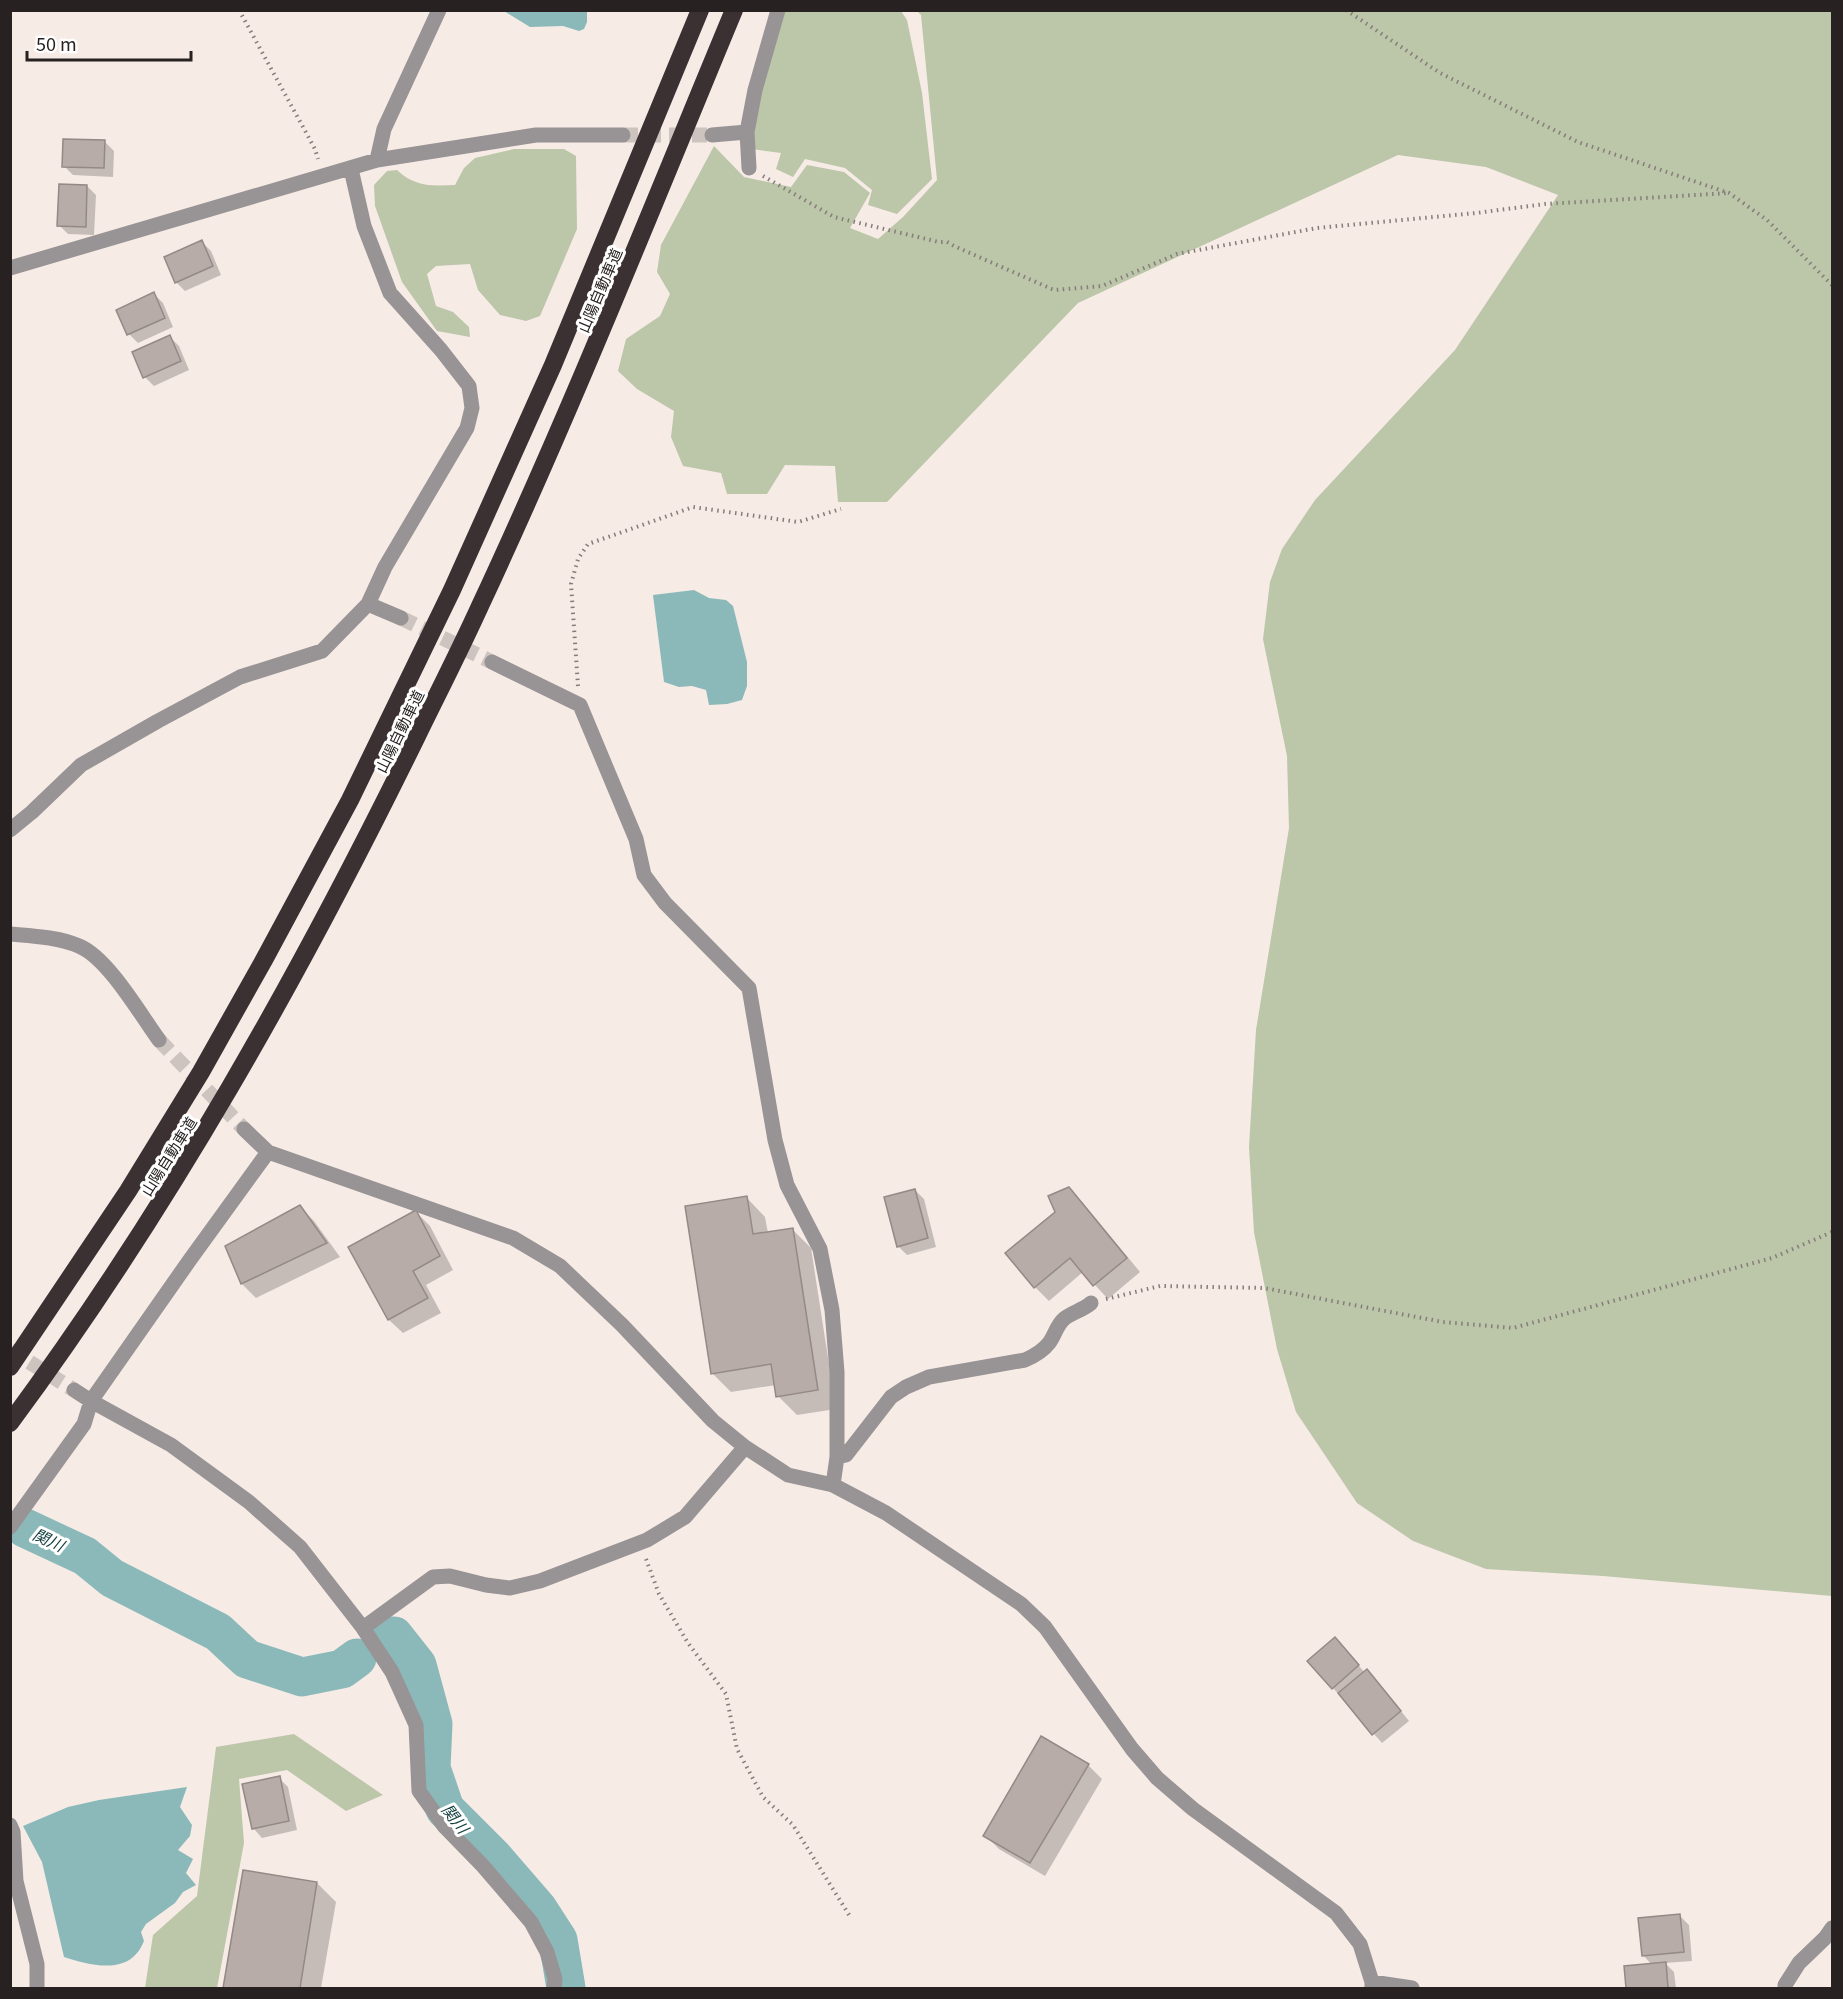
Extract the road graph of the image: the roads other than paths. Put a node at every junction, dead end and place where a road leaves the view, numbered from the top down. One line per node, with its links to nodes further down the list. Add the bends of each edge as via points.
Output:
1 (439, 10): 8 (street, via 384,129)
2 (700, 10): 22 (highway, 山陽自動車道, via 553,364 452,590 350,800 195,1082 122,1201)
3 (734, 10): 21 (highway, 山陽自動車道, via 582,378 480,607 380,812 228,1094)
4 (778, 10): 5 (street)
5 (747, 132): 7 (street); 9 (street)
6 (623, 135): 8 (street, via 536,135)
7 (712, 135)
8 (377, 160): 10 (street)
9 (748, 168)
10 (351, 169): 11 (street); 12 (street, via 364,226 390,293 469,386 472,408 466,428 385,567)
11 (10, 268)
12 (368, 604): 13 (street); 15 (street, via 322,651 240,677 81,765)
13 (401, 618)
14 (492, 662): 28 (street, via 580,705 636,839 644,875 665,903 749,988 775,1140 788,1185 820,1249 832,1310)
15 (10, 830)
16 (10, 934): 17 (street, via 80,946 106,967)
17 (159, 1040)
18 (244, 1129): 19 (street)
19 (268, 1152): 24 (street); 27 (street, via 513,1238 560,1266 622,1324 713,1421)
20 (1091, 1303): 28 (street, via 1065,1318 1049,1342 1025,1360 929,1377 906,1387 891,1397 846,1455)
21 (88, 1312): 25 (highway, 山陽自動車道); 26 (highway)
22 (10, 1367)
23 (74, 1390): 24 (street)
24 (91, 1401): 30 (street, via 84,1424); 31 (street, via 171,1444 249,1502 300,1547)
25 (10, 1423)
26 (10, 1433)
27 (745, 1448): 29 (street, via 788,1475); 31 (street, via 685,1517 647,1540 540,1581 510,1588 450,1576 433,1577)
28 (837, 1457): 29 (street)
29 (833, 1485): 34 (street, via 886,1512 1021,1604 1045,1627 1157,1778 1193,1809 1336,1913 1360,1944)
30 (10, 1527)
31 (363, 1628): 36 (street, via 392,1672 416,1725 419,1791 444,1826 531,1922 548,1952)
32 (10, 1826): 35 (street, via 16,1881 37,1964)
33 (1833, 1928): 38 (street, via 1798,1963)
34 (1372, 1985): 37 (street)
35 (37, 1989)
36 (554, 1989)
37 (1412, 1989)
38 (1785, 1989)

